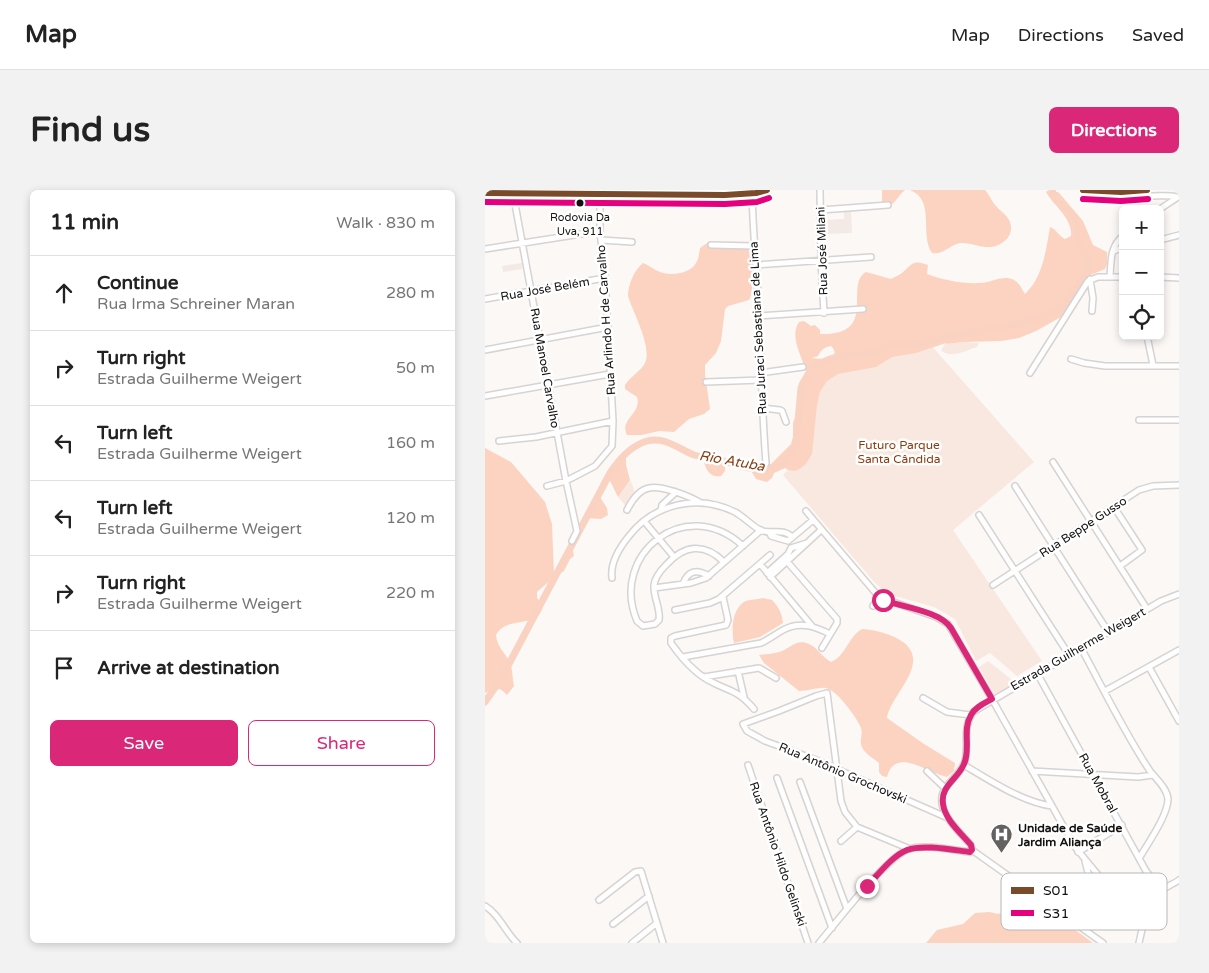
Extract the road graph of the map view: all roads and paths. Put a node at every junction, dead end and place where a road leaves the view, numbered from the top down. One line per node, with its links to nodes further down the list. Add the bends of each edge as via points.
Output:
1 (767, 190): 10 (highway)
2 (820, 190): 16 (street, Rua José Milani)
3 (1083, 190): 5 (highway)
4 (1147, 190): 5 (highway)
5 (1132, 191): 11 (street, via 1145,197)
6 (617, 192): 7 (highway); 12 (highway)
7 (643, 192): 10 (highway)
8 (485, 193): 9 (highway)
9 (513, 193): 12 (highway); 23 (street, Rua Manoel Carvalho)
10 (753, 193): 25 (street, Rua Juraci Sebastiana de Lima)
11 (1178, 197): 15 (street)
12 (600, 198): 13 (street); 17 (street, Rua Arlindo H de Carvalho)
13 (736, 203)
14 (888, 205): 16 (street)
15 (1164, 206)
16 (821, 210): 30 (street, Rua José Milani)
17 (600, 231): 21 (street, Rua Arlindo H de Carvalho); 23 (street)
18 (1179, 235): 20 (street)
19 (1119, 239): 28 (street)
20 (1164, 239)
21 (601, 240): 22 (street); 34 (street, Rua Arlindo H de Carvalho)
22 (632, 242)
23 (522, 244): 27 (street); 38 (street, Rua Manoel Carvalho)
24 (711, 245): 25 (street)
25 (754, 246): 31 (street, Rua Juraci Sebastiana de Lima)
26 (1119, 249): 28 (street)
27 (485, 250)
28 (1113, 250): 32 (street)
29 (871, 257): 30 (street)
30 (821, 261): 31 (street); 42 (street, Rua José Milani)
31 (756, 265): 43 (street, Rua Juraci Sebastiana de Lima)
32 (1110, 277): 33 (street); 37 (street)
33 (1119, 277)
34 (605, 278): 38 (street, Rua José Belém); 44 (street, Rua Arlindo H de Carvalho)
35 (1164, 278): 36 (street)
36 (1179, 278)
37 (1090, 279): 41 (street); 53 (street)
38 (530, 291): 39 (street, Rua José Belém); 45 (street, Rua Manoel Carvalho)
39 (485, 299)
40 (863, 309): 42 (street)
41 (1092, 311)
42 (825, 313): 43 (street)
43 (759, 316): 52 (street, Rua Juraci Sebastiana de Lima)
44 (608, 327): 45 (street); 54 (street, Rua Arlindo H de Carvalho)
45 (540, 340): 47 (street); 57 (street, Rua Manoel Carvalho)
46 (1148, 340): 49 (street)
47 (485, 350)
48 (1071, 359): 49 (street, via 1098,365)
49 (1153, 365): 50 (street)
50 (1179, 366)
51 (803, 367): 52 (street)
52 (760, 373): 55 (street, Rua Juraci Sebastiana de Lima)
53 (1031, 373)
54 (610, 374): 57 (street); 62 (street, Rua Arlindo H de Carvalho)
55 (761, 380): 56 (street); 59 (street, Rua Juraci Sebastiana de Lima)
56 (706, 382)
57 (548, 385): 58 (street); 64 (street, Rua Manoel Carvalho)
58 (485, 396)
59 (762, 408): 63 (street, via 782,411); 67 (street, Rua Juraci Sebastiana de Lima)
60 (1139, 420): 61 (street)
61 (1179, 420)
62 (613, 421): 64 (street); 68 (street, Rua Arlindo H de Carvalho, via 612,446 595,466)
63 (787, 422)
64 (556, 432): 65 (street); 68 (street, Rua Manoel Carvalho)
65 (499, 441)
66 (1053, 462): 81 (street)
67 (766, 463)
68 (565, 480): 70 (street); 85 (street, Rua Manoel Carvalho, via 577,531)
69 (1179, 485): 74 (street, Rua Beppe Gusso, via 1149,486)
70 (547, 486)
71 (1015, 486): 88 (street)
72 (676, 492): 73 (street); 75 (street, via 646,488 630,502); 76 (street)
73 (699, 503): 76 (street, via 683,503); 82 (street, via 729,510)
74 (1114, 506): 81 (street, Rua Beppe Gusso); 96 (street, via 1142,550)
75 (627, 510)
76 (661, 510): 80 (street)
77 (806, 511): 79 (street)
78 (979, 515): 97 (street)
79 (813, 520): 82 (street, via 792,537 773,530); 83 (street)
80 (643, 521): 84 (street); 100 (street, via 622,545 612,568)
81 (1091, 521): 88 (street, Rua Beppe Gusso); 96 (street)
82 (761, 530): 87 (street)
83 (821, 530): 86 (street); 106 (street)
84 (658, 539): 87 (street, via 680,527 698,526 721,531); 92 (street); 103 (street, via 641,557 633,580 634,615 643,626 655,624 659,619)
85 (572, 541)
86 (807, 543): 89 (street); 90 (street)
87 (743, 546): 94 (street)
88 (1053, 546): 97 (street, Rua Beppe Gusso); 111 (street)
89 (794, 547): 90 (street); 93 (street)
90 (797, 552): 93 (street)
91 (770, 555): 95 (street)
92 (675, 557): 94 (street, via 685,550 699,548); 103 (street, via 658,575)
93 (786, 560): 98 (street); 112 (street, via 837,618)
94 (724, 562): 99 (street)
95 (760, 564): 98 (street); 105 (street)
96 (1119, 566): 108 (street)
97 (1015, 571): 102 (street, Rua Beppe Gusso); 116 (street)
98 (769, 575): 110 (street)
99 (709, 576): 101 (street); 101 (street, via 695,571)
100 (612, 578)
101 (683, 584): 103 (street)
102 (993, 585)
103 (654, 588)
104 (1179, 594): 108 (street, Estrada Guilherme Weigert)
105 (723, 597): 109 (street); 117 (street, via 728,620 725,625 671,638 672,645)
106 (879, 597): 107 (street); 126 (street, via 945,621)
107 (873, 606)
108 (1147, 609): 111 (street, Estrada Guilherme Weigert)
109 (675, 610)
110 (812, 626): 112 (street); 117 (street, via 790,627 761,643)
111 (1109, 632): 114 (street, Estrada Guilherme Weigert)
112 (830, 634): 113 (street)
113 (822, 648)
114 (1081, 648): 116 (street, Estrada Guilherme Weigert); 123 (street)
115 (1179, 650): 118 (street)
116 (1069, 654): 120 (street, Estrada Guilherme Weigert)
117 (683, 657): 121 (street)
118 (1149, 667): 123 (street); 129 (street)
119 (739, 671): 121 (street); 122 (street, via 759,668); 124 (street)
120 (1037, 673): 126 (street, Estrada Guilherme Weigert); 135 (street, Rua Mobral)
121 (704, 677): 124 (street)
122 (775, 678)
123 (1105, 690): 136 (street)
124 (744, 698): 127 (street)
125 (923, 698): 128 (street, via 947,712)
126 (992, 699): 128 (street, Estrada Guilherme Weigert); 134 (street)
127 (753, 710)
128 (970, 715): 130 (street)
129 (1179, 721)
130 (964, 765): 139 (street); 140 (street, via 1017,794)
131 (748, 766): 168 (street, Rua Antônio Hildo Gelinski)
132 (837, 769): 132 (street, Rua Antônio Grochovski, via 827,693 743,724 757,737); 141 (street, Rua Antônio Grochovski); 143 (street, via 843,807)
133 (927, 771): 139 (street)
134 (1032, 771): 135 (street); 140 (street)
135 (1094, 774): 136 (street); 142 (street, Rua Mobral)
136 (1153, 775): 148 (street, via 1166,793 1167,804)
137 (777, 778): 162 (street)
138 (800, 782): 159 (street)
139 (945, 788): 141 (street, via 943,804)
140 (1052, 806): 147 (street)
141 (948, 818): 146 (street)
142 (1122, 824): 147 (street); 148 (street, Rua Mobral)
143 (857, 826): 144 (street); 145 (street)
144 (841, 841)
145 (910, 849): 146 (street); 159 (street, via 894,859)
146 (972, 850): 150 (street)
147 (1078, 852): 149 (street)
148 (1140, 857): 153 (street, Rua Mobral)
149 (1085, 861): 151 (street); 152 (street)
150 (1004, 873)
151 (1088, 873)
152 (1096, 873)
153 (1148, 873)
154 (1179, 880): 155 (street)
155 (1167, 887)
156 (649, 896): 157 (street, via 642,873 637,870); 160 (street); 161 (street)
157 (599, 900)
158 (485, 906): 165 (street)
159 (847, 909): 162 (street)
160 (657, 923): 166 (street); 167 (street)
161 (613, 924)
162 (832, 928): 169 (street)
163 (1084, 930): 170 (street)
164 (1142, 930): 171 (street)
165 (517, 943)
166 (632, 943)
167 (663, 943)
168 (808, 943)
169 (819, 943)
170 (1103, 943)
171 (1139, 943)

